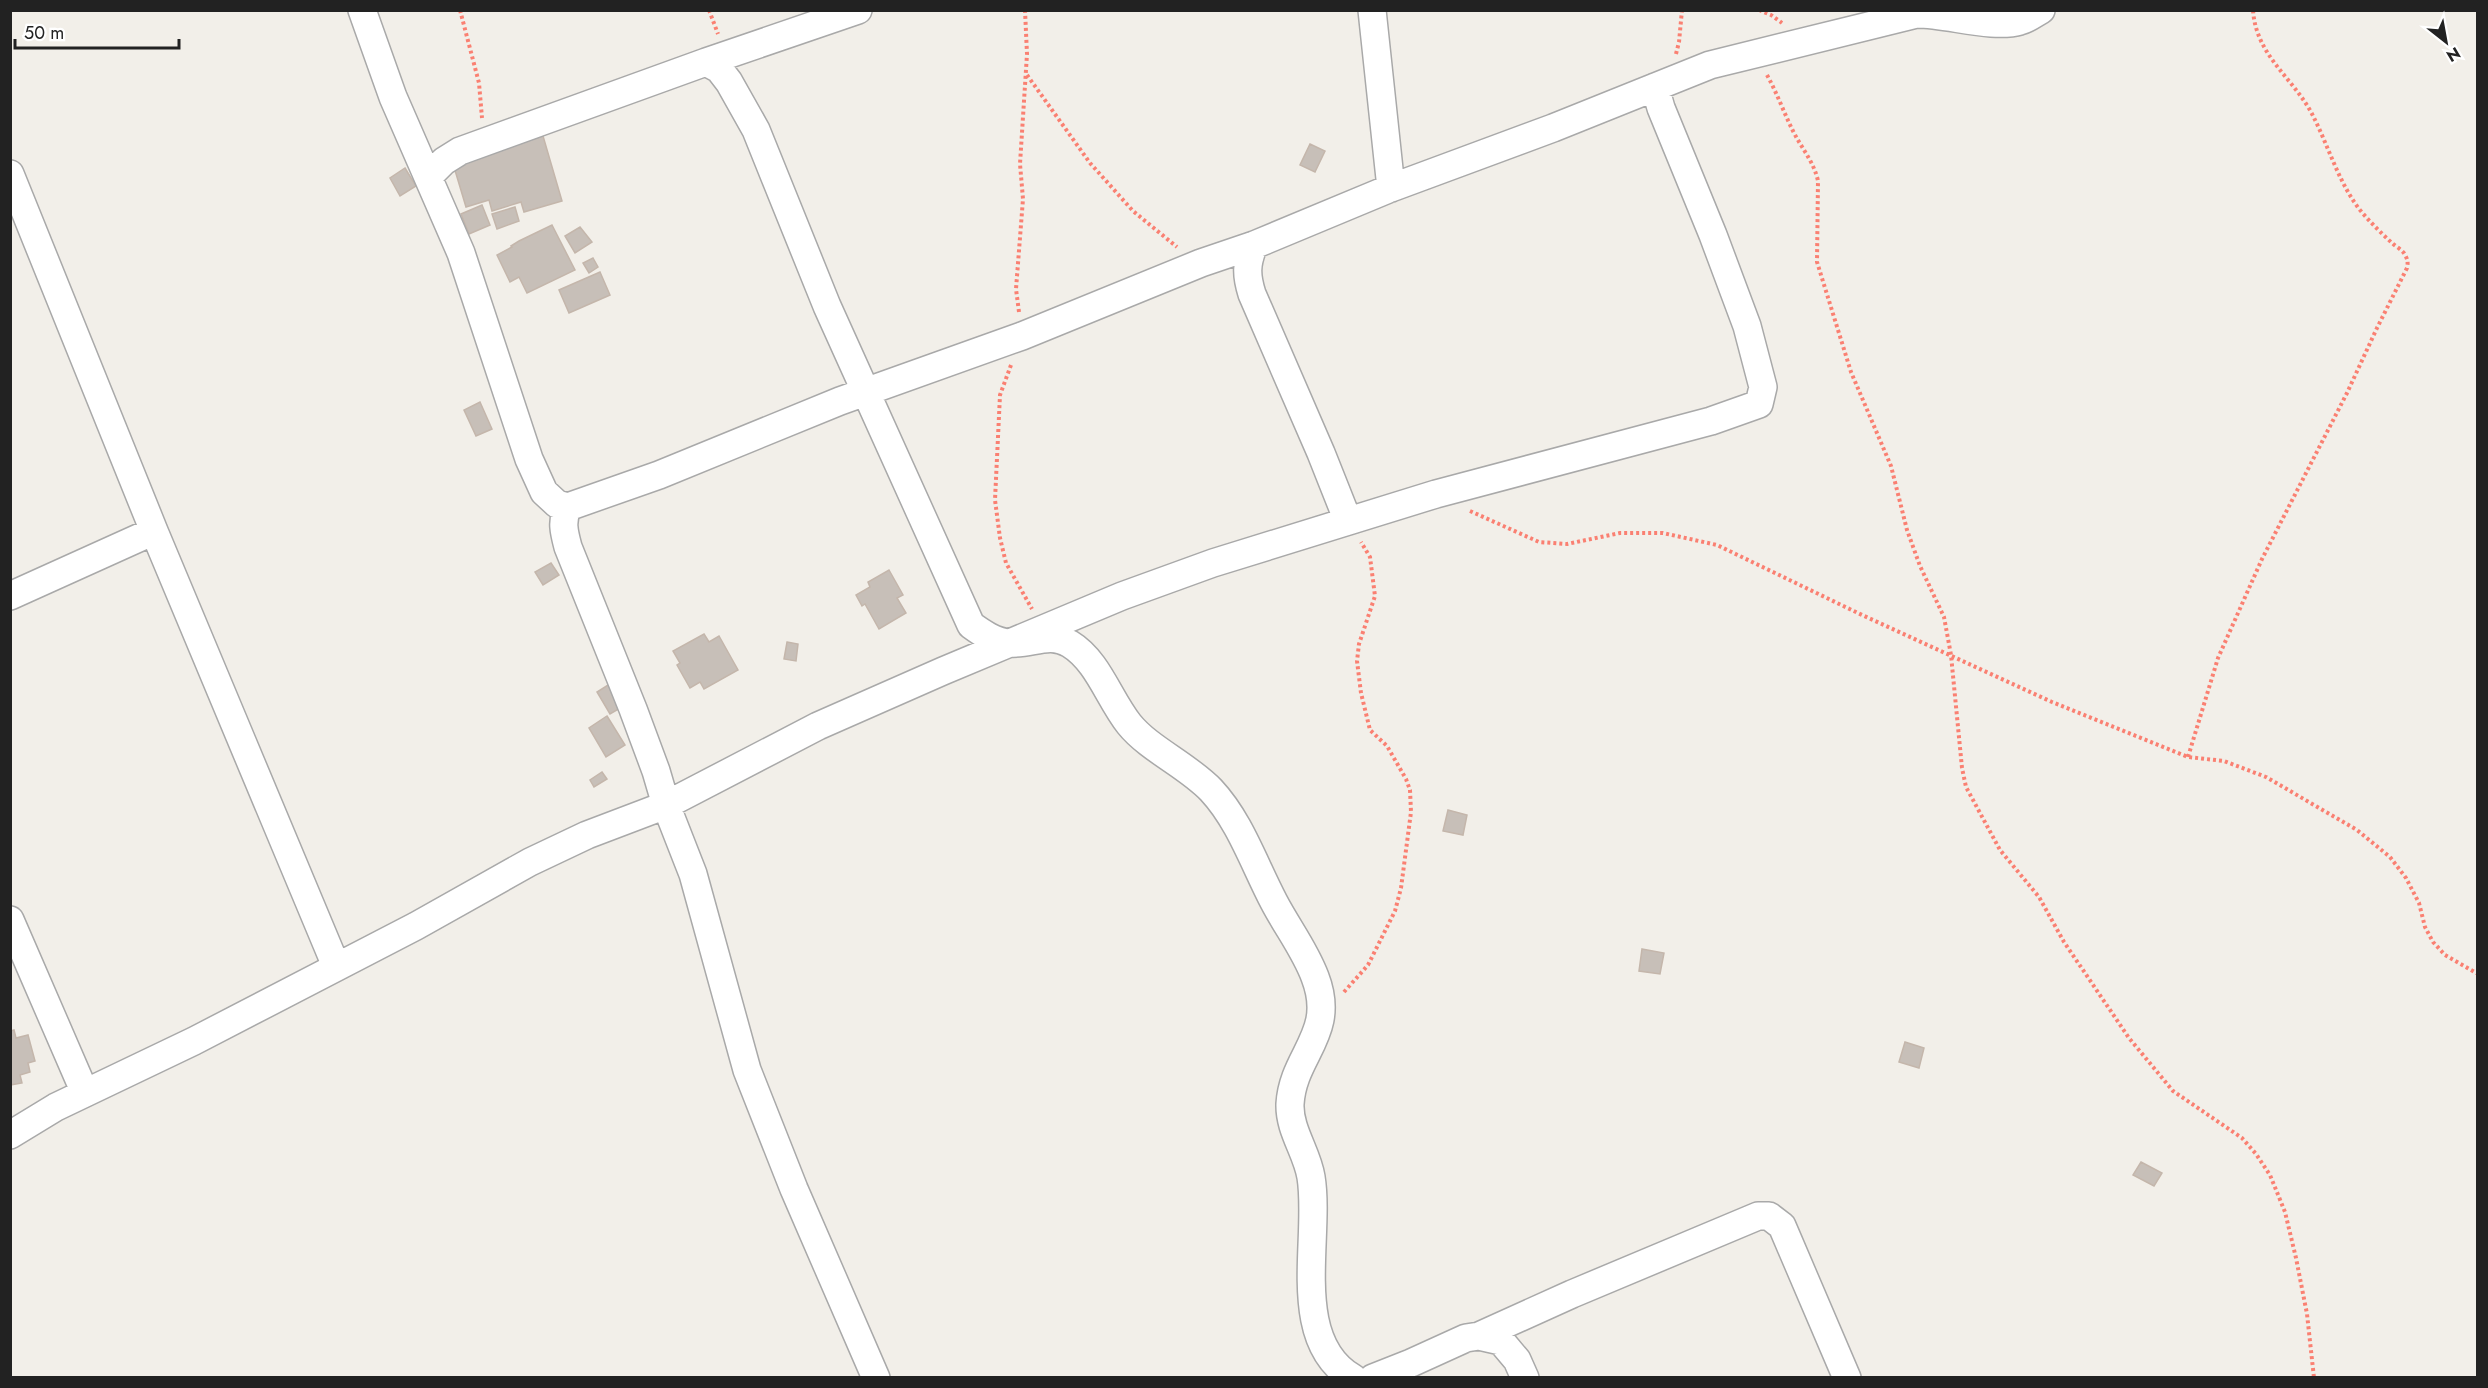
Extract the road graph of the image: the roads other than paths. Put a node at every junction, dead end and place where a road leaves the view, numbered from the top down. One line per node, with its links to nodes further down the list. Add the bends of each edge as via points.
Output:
1 (362, 10): 8 (street, via 393,97)
2 (858, 10): 5 (street)
3 (1372, 10): 9 (street)
4 (2041, 10): 6 (street, via 2018,22 2004,23 1917,14 1710,65)
5 (705, 62): 8 (street, via 460,152); 11 (street, via 719,69 729,82 756,130)
6 (1655, 87): 9 (street); 13 (street, via 1747,326 1763,387 1761,401 1711,421)
7 (10, 174): 14 (street)
8 (429, 176): 12 (street, via 461,253 529,459 544,492 557,504)
9 (1391, 188): 10 (street)
10 (1254, 245): 11 (street, via 1201,262 1022,336); 13 (street, via 1246,274 1252,294)
11 (866, 393): 12 (street); 16 (street, via 971,625 985,636)
12 (568, 507): 17 (street, via 563,516 568,547 633,709)
13 (1348, 520): 16 (street, via 1122,596)
14 (154, 531): 15 (street); 19 (street)
15 (10, 596)
16 (1010, 643): 17 (street, via 858,707); 24 (street, via 1054,638 1072,645 1086,658 1131,727 1192,772 1223,804 1305,955 1323,1000 1313,1043 1301,1064 1290,1103 1311,1174 1312,1300 1328,1356 1339,1370)
17 (666, 805): 19 (street, via 558,849); 23 (street, via 693,874 747,1070)
18 (10, 920): 20 (street)
19 (336, 966): 20 (street)
20 (85, 1093): 21 (street)
21 (10, 1135)
22 (1479, 1336): 25 (street); 26 (street, via 1501,1341 1517,1360); 27 (street, via 1758,1216 1769,1216 1782,1226)
23 (876, 1377)
24 (1353, 1377)
25 (1373, 1377)
26 (1524, 1377)
27 (1847, 1377)

